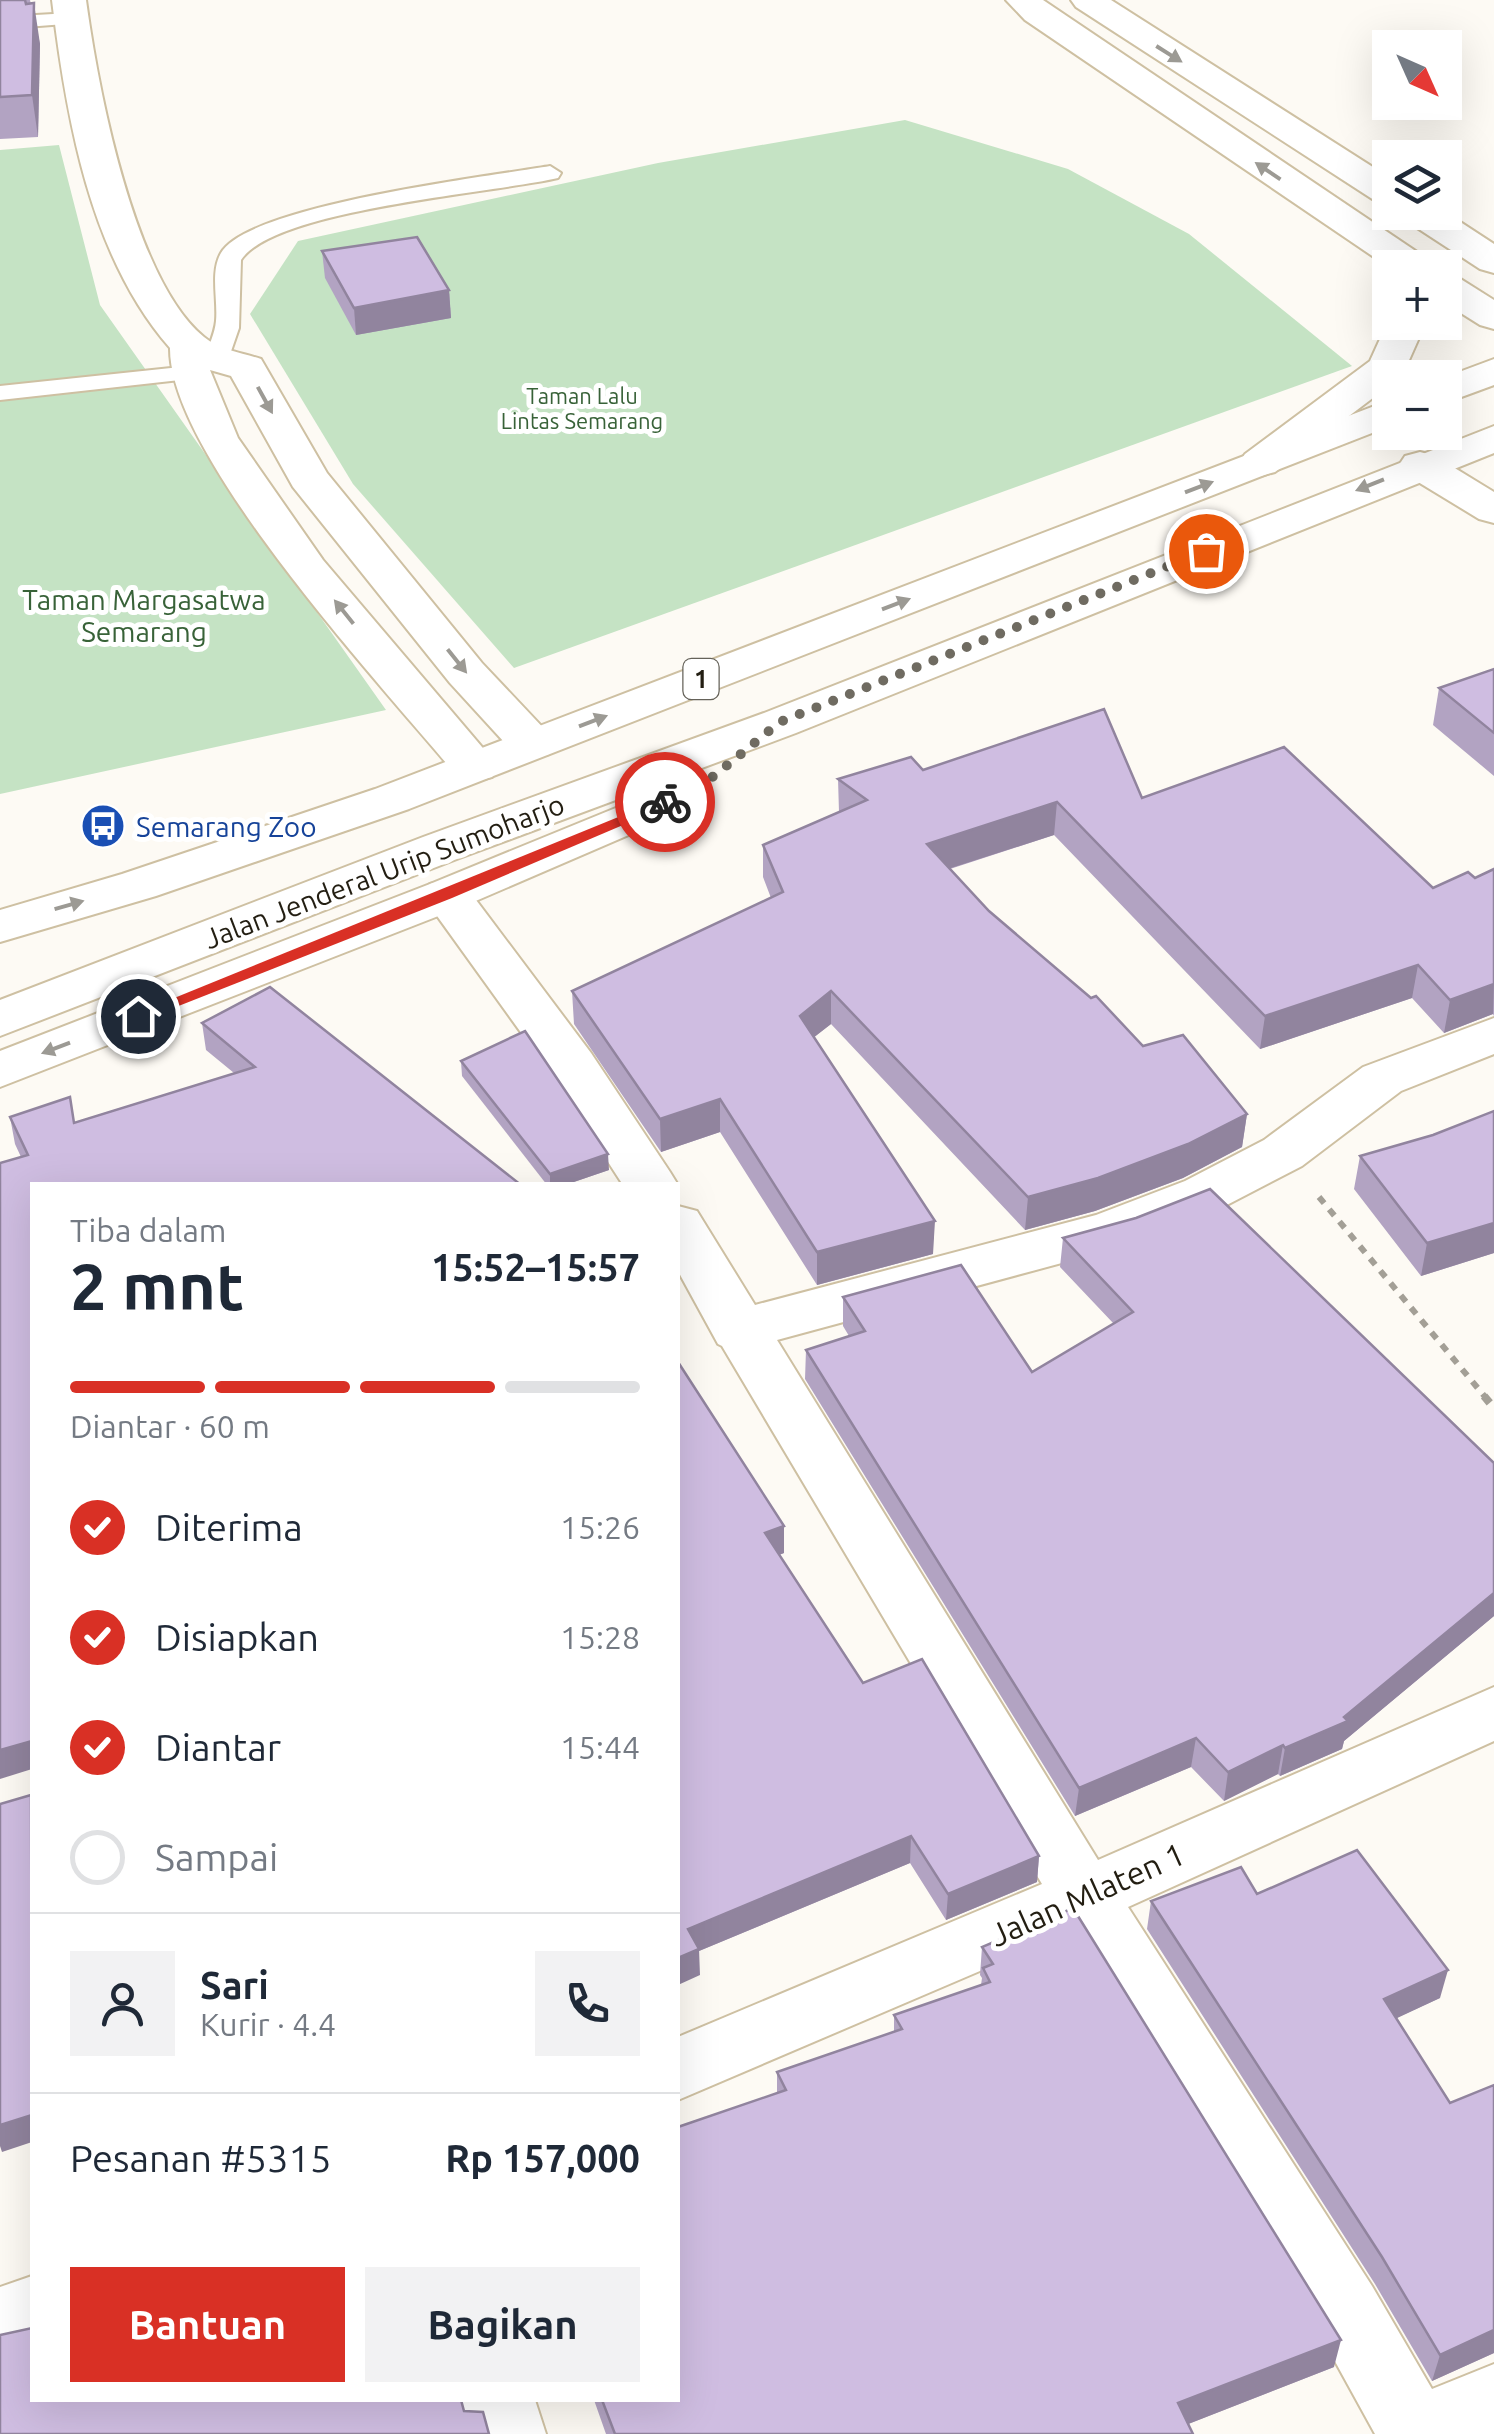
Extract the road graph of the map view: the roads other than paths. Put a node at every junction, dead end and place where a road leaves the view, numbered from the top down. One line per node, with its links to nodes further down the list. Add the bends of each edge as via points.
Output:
1 (1023, 0): 8 (main road, one-way to 1)
2 (1088, 0): 6 (main road, one-way to 6)
3 (70, 9): 4 (lane); 17 (main road, via 82,98 103,169 151,292)
4 (0, 23)
5 (550, 172): 17 (lane, via 306,217 253,235 230,257 227,327)
6 (1372, 182)
7 (1462, 219): 10 (main road)
8 (1349, 226): 11 (main road); 12 (main road)
9 (1446, 230): 13 (main road)
10 (1494, 232)
11 (1387, 250)
12 (1372, 261)
13 (1494, 261)
14 (1462, 297): 15 (main road)
15 (1494, 318)
16 (1399, 340): 23 (main road, via 1388,368)
17 (199, 359): 20 (lane); 26 (main road, one-way to 26, via 247,368 308,478); 27 (main road, one-way to 17, via 308,569 217,438)
18 (1494, 371): 19 (main road)
19 (1462, 383)
20 (0, 393)
21 (1372, 419): 23 (main road, 1)
22 (1494, 438): 24 (main road)
23 (1260, 463): 26 (main road, 1, one-way to 23)
24 (1420, 465): 25 (main road); 29 (main road, one-way to 29, via 780,722 686,794)
25 (1494, 510)
26 (532, 744): 27 (main road, 1)
27 (475, 767): 28 (main road, 1)
28 (392, 798): 29 (main road); 30 (main road, 1, one-way to 28)
29 (444, 871): 31 (main road, Jalan Jenderal Urip Sumoharjo); 33 (main road, one-way to 33); 34 (main road)
30 (0, 926)
31 (0, 1019)
32 (1494, 1035): 36 (main road, via 1382,1079 1284,1153 1112,1230)
33 (0, 1070)
34 (649, 1182)
35 (680, 1228): 36 (main road)
36 (738, 1330): 38 (main road)
37 (1494, 1713): 38 (main road, Jalan Mlaten 1)
38 (1085, 1896): 39 (main road, Jalan Mlaten 1); 45 (main road, via 1346,2310)
39 (680, 2067)
40 (30, 2312): 41 (main road)
41 (0, 2322)
42 (1494, 2400): 45 (main road)
43 (498, 2402): 44 (main road)
44 (508, 2434)
45 (1415, 2434)

